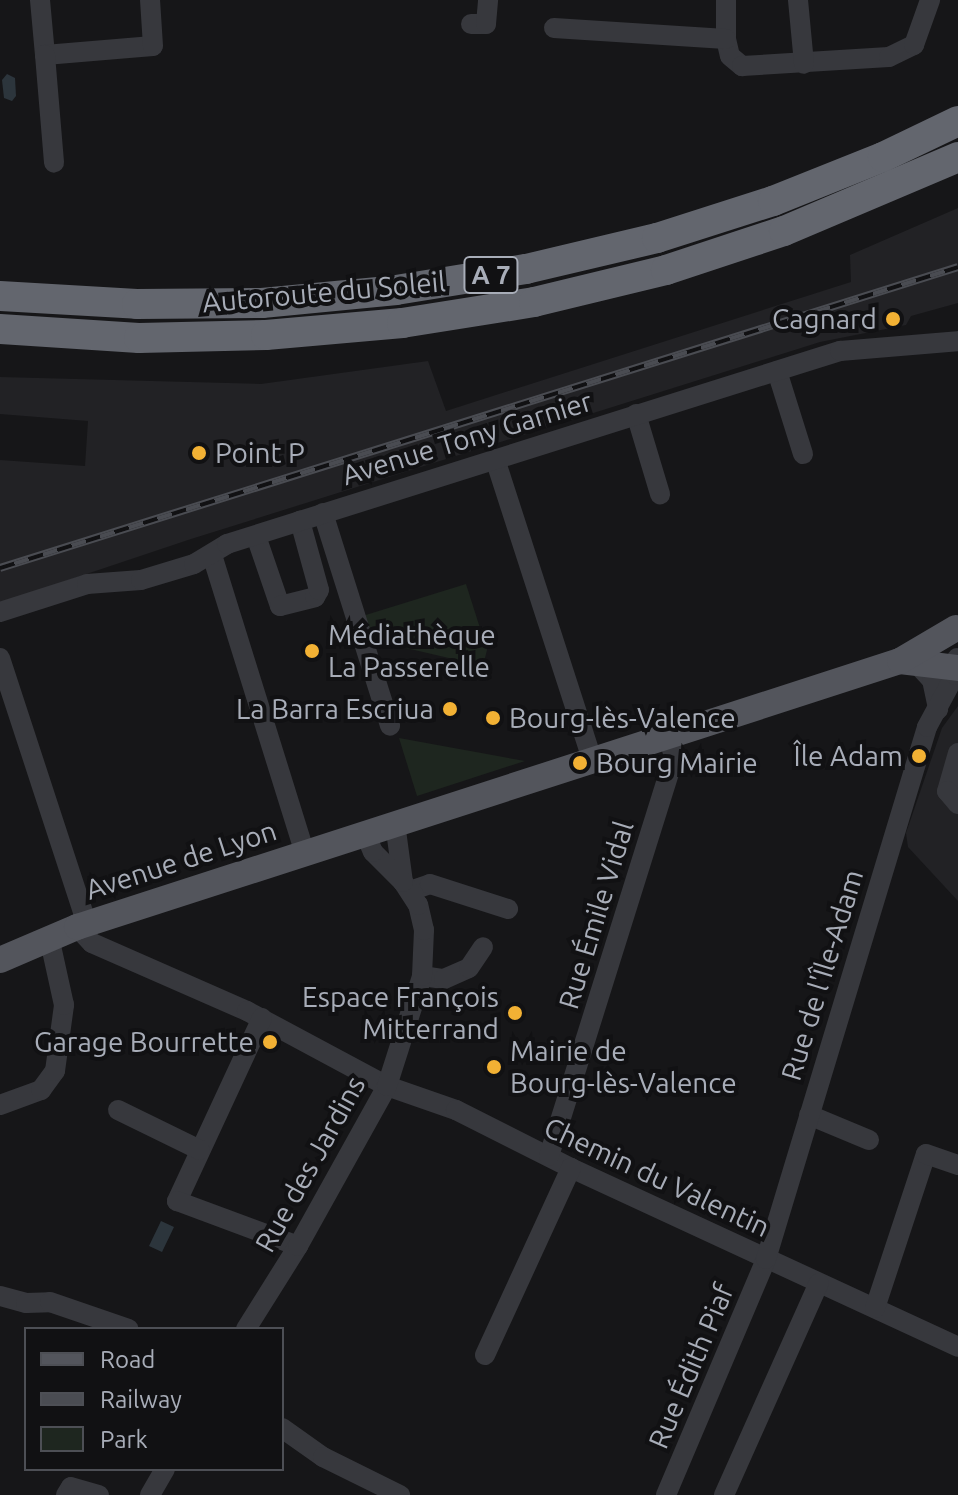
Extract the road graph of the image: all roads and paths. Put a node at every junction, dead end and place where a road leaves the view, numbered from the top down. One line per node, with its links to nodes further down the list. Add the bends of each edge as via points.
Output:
1 (40, 0): 10 (street)
2 (150, 0): 10 (street, via 153,46)
3 (488, 0): 7 (street, via 486,24)
4 (726, 0): 9 (street)
5 (798, 0): 11 (street)
6 (930, 0): 11 (street, via 914,45 889,57)
7 (471, 24)
8 (554, 28): 9 (street)
9 (726, 39): 11 (street, via 730,56 742,66)
10 (45, 55): 14 (street)
11 (804, 64)
12 (958, 121): 15 (highway, Autoroute du Soleil / A 7, via 773,201 657,238 526,269 396,290 262,303 137,304)
13 (958, 157): 16 (highway, Autoroute du Soleil / A 7, via 784,231 666,270 534,302 402,323 266,335 139,338)
14 (54, 163)
15 (0, 296)
16 (0, 329)
17 (958, 341): 18 (street, Avenue Tony Garnier, via 860,348)
18 (777, 371): 19 (street, Avenue Tony Garnier); 20 (street)
19 (636, 414): 21 (street, Avenue Tony Garnier); 22 (street)
20 (803, 454)
21 (495, 459): 23 (street, Avenue Tony Garnier); 36 (street)
22 (660, 494)
23 (323, 513): 24 (street, Avenue Tony Garnier); 33 (street)
24 (300, 521): 25 (street, Avenue Tony Garnier); 25 (street, via 319,590 315,597 280,606)
25 (256, 536): 26 (street, Avenue Tony Garnier, via 227,544)
26 (212, 555): 27 (street, Avenue Tony Garnier, via 141,580 87,584); 40 (street)
27 (0, 612)
28 (957, 626): 30 (main road); 31 (main road)
29 (0, 658): 43 (street)
30 (908, 662): 31 (main road); 32 (street, via 932,680); 34 (main road)
31 (958, 669): 32 (street, Rue de l'Île-Adam)
32 (938, 709): 53 (street, Rue de l'Île-Adam, via 927,727)
33 (390, 726)
34 (668, 735): 36 (main road); 56 (street, Rue Émile Vidal, via 674,757)
35 (958, 753): 37 (street, via 947,791)
36 (592, 759): 38 (main road)
37 (958, 804)
38 (395, 823): 39 (main road); 41 (street, Rue des Jardins)
39 (355, 836): 40 (main road, Avenue de Lyon); 41 (street, Rue des Jardins)
40 (305, 853): 43 (main road, Avenue de Lyon)
41 (406, 887): 42 (street, via 430,884); 48 (street, Rue des Jardins, via 424,930)
42 (508, 909)
43 (82, 926): 44 (main road, Avenue de Lyon); 49 (street, Chemin du Valentin, via 92,943)
44 (49, 937): 45 (main road); 47 (main road); 51 (street, via 64,1005 55,1071 41,1090)
45 (0, 945)
46 (483, 947): 48 (street, via 469,968 444,979)
47 (0, 960)
48 (422, 976): 50 (street, Rue des Jardins)
49 (262, 1018): 50 (street, Chemin du Valentin); 55 (street)
50 (387, 1086): 56 (street, Chemin du Valentin, via 456,1110); 59 (street, Rue des Jardins)
51 (0, 1105)
52 (118, 1110): 55 (street)
53 (809, 1115): 54 (street); 60 (street, Rue de l'Île-Adam)
54 (869, 1140)
55 (200, 1150): 59 (street, via 177,1201)
56 (549, 1156): 58 (street, Chemin du Valentin)
57 (958, 1165): 63 (street, via 926,1154)
58 (571, 1168): 60 (street, Chemin du Valentin); 67 (street)
59 (298, 1246): 65 (street, Rue des Jardins)
60 (766, 1259): 61 (street, Chemin du Valentin); 74 (street, Rue Édith Piaf)
61 (819, 1283): 63 (street, Chemin du Valentin); 75 (street)
62 (0, 1296): 64 (street, via 50,1302)
63 (875, 1308): 66 (street, Chemin du Valentin)
64 (123, 1327)
65 (247, 1327)
66 (958, 1347)
67 (485, 1355)
68 (284, 1429): 73 (street, via 333,1463)
69 (164, 1471): 72 (street)
70 (66, 1495): 71 (street, via 71,1487)
71 (99, 1495)
72 (150, 1495)
73 (400, 1495)
74 (666, 1495)
75 (724, 1495)

